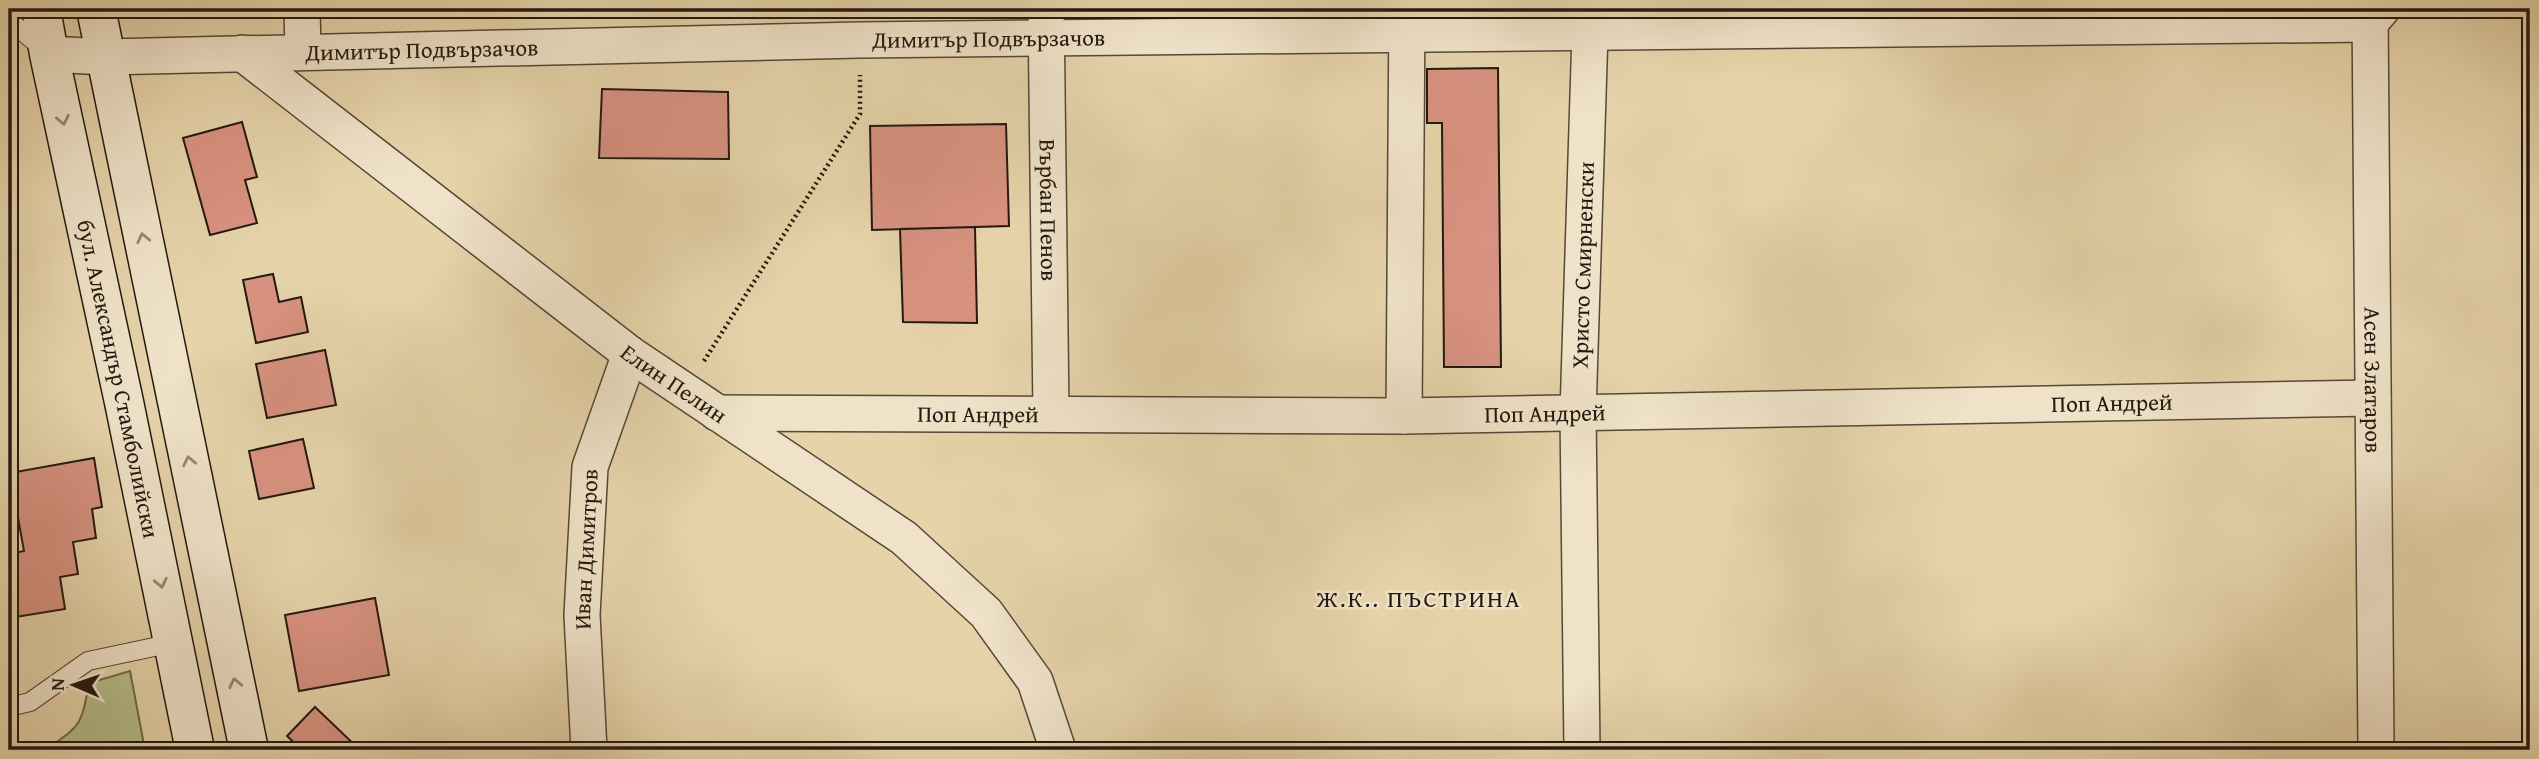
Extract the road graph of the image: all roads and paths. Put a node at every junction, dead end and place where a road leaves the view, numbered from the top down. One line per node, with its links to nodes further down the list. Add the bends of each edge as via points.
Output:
1 (41, 9): 13 (main road, бул. Александър Стамболийски)
2 (96, 9): 14 (main road)
3 (302, 9): 11 (street)
4 (2374, 14): 5 (street, Димитър Подвързачов); 17 (street, Асен Златаров)
5 (1883, 19): 9 (street, Димитър Подвързачов)
6 (9, 20): 13 (lane)
7 (1407, 21): 8 (street, Димитър Подвързачов); 9 (street, Димитър Подвързачов); 21 (street)
8 (1046, 23): 10 (street, Димитър Подвързачов); 20 (street, Върбан Пенов)
9 (1590, 32): 18 (street, Христо Смирненски)
10 (859, 40): 11 (street, Димитър Подвързачов); 16 (path, via 860,114)
11 (303, 51): 12 (street, Димитър Подвързачов)
12 (242, 53): 14 (street, Димитър Подвързачов); 15 (street, Елин Пелин)
13 (49, 54): 14 (street, Димитър Подвързачов); 22 (main road, бул. Александър Стамболийски, one-way to 22)
14 (105, 57): 25 (main road, one-way to 14)
15 (631, 354): 16 (street, Елин Пелин); 26 (street, Иван Димитров, via 590,467 582,615)
16 (684, 391): 19 (street, Елин Пелин)
17 (2373, 398): 18 (street, Поп Андрей); 29 (street, Асен Златаров)
18 (1578, 412): 21 (street, Поп Андрей); 28 (street, Христо Смирненски)
19 (717, 413): 20 (street, Поп Андрей); 27 (street, Елин Пелин, via 904,538 986,613 1035,681)
20 (1051, 413): 21 (street, Поп Андрей)
21 (1405, 416)
22 (173, 643): 23 (lane, via 88,661 30,702); 24 (main road, бул. Александър Стамболийски)
23 (9, 707)
24 (195, 750)
25 (248, 750)
26 (589, 750)
27 (1058, 750)
28 (1582, 750)
29 (2376, 750)

